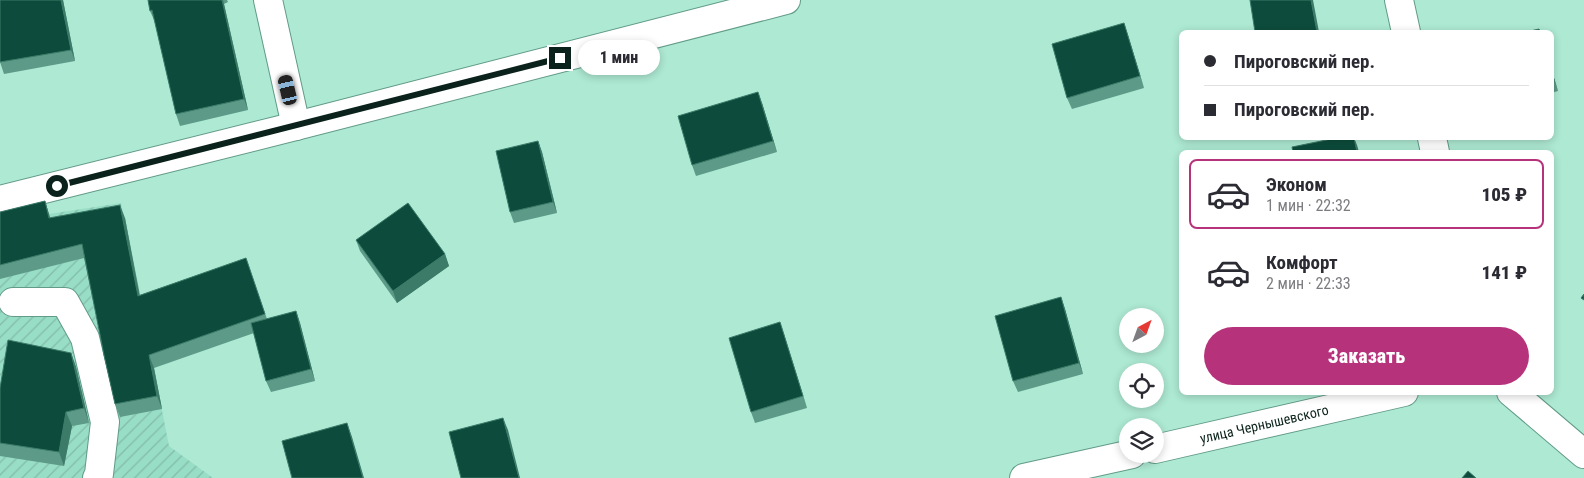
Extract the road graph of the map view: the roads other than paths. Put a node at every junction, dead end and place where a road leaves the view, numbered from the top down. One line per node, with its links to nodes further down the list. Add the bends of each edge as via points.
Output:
1 (268, 0): 5 (street)
2 (786, 0): 5 (street)
3 (1398, 0): 4 (street)
4 (1406, 30)
5 (296, 126): 6 (street)
6 (0, 200)
7 (14, 302): 13 (street, via 65,302 85,338 104,422)
8 (1391, 395): 10 (street, улица Чернышевского)
9 (1515, 395): 11 (street)
10 (1164, 447)
11 (1584, 454)
12 (1119, 457): 14 (street)
13 (97, 478)
14 (1024, 478)

